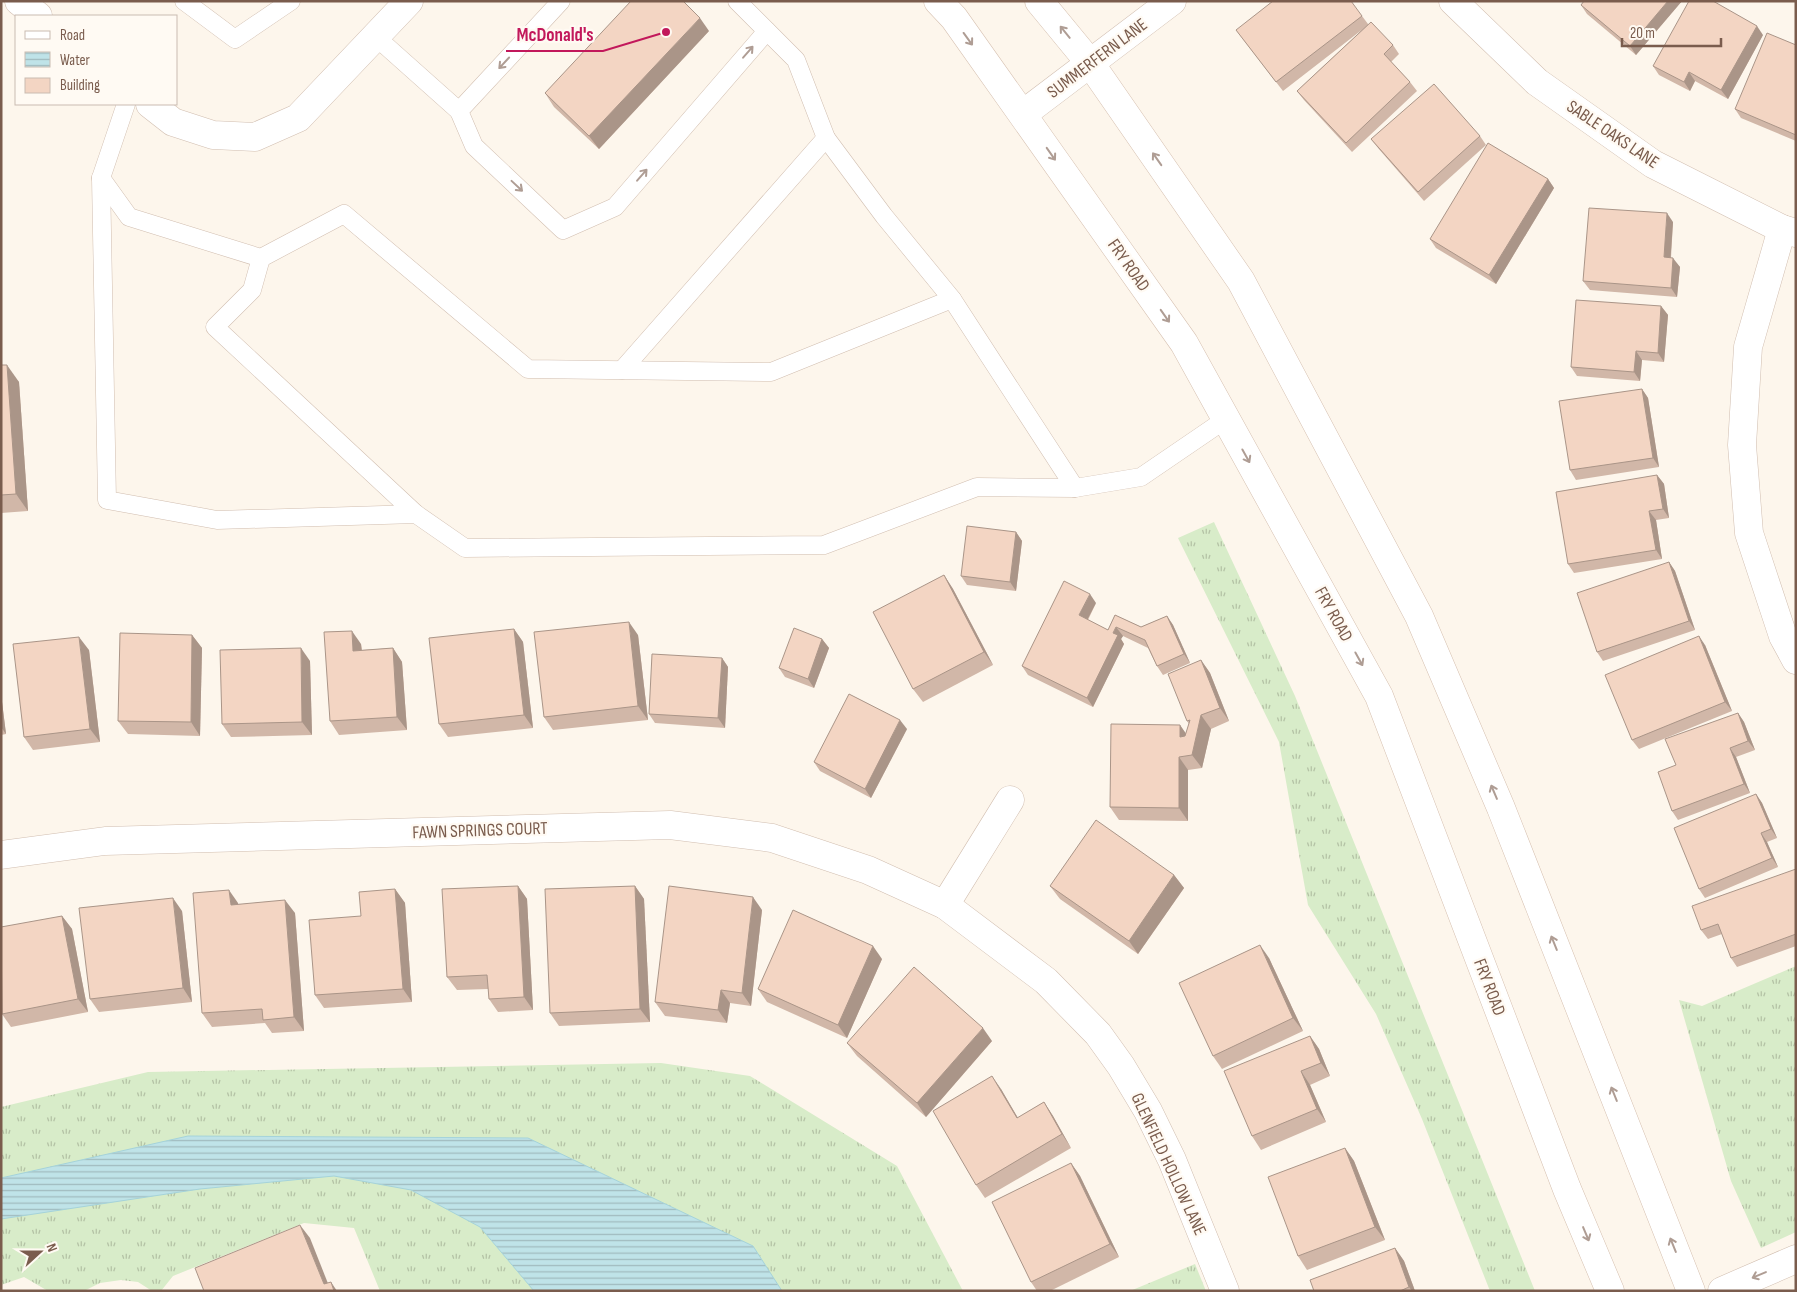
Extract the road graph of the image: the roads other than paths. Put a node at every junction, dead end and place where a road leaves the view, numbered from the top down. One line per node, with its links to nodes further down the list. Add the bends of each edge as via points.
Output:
1 (19, 1): 11 (street)
2 (184, 1): 3 (lane, via 234,39)
3 (291, 1)
4 (409, 1): 13 (street)
5 (561, 1): 17 (lane, one-way to 17)
6 (737, 1): 12 (lane)
7 (938, 1): 18 (street, FRY ROAD, one-way to 18, via 954,18)
8 (1039, 1): 14 (street, one-way to 8)
9 (1172, 1): 14 (street, SUMMERFERN LANE)
10 (1453, 1): 21 (street, SABLE OAKS LANE, via 1537,82 1653,164)
11 (37, 15)
12 (767, 31): 17 (lane, one-way to 12, via 474,146 563,230 615,207); 19 (lane, via 796,60)
13 (376, 37): 16 (street, via 298,118 255,136 213,135 173,122); 17 (lane)
14 (1090, 63): 18 (street, SUMMERFERN LANE); 35 (street, one-way to 14, via 1501,808 1419,616 1241,281)
15 (126, 105): 20 (lane)
16 (151, 105)
17 (459, 111)
18 (1023, 114): 25 (street, FRY ROAD, one-way to 25, via 1184,343)
19 (826, 138): 23 (lane); 24 (lane)
20 (101, 178): 22 (lane, via 129,217); 27 (lane, via 107,500 217,520)
21 (1789, 231): 28 (street, via 1748,347 1742,445 1749,533 1782,636)
22 (261, 258): 24 (lane, via 344,214 528,369); 27 (lane, via 252,290 215,327)
23 (952, 299): 24 (lane, via 771,372); 26 (lane)
24 (622, 370)
25 (1226, 419): 26 (lane, via 1141,477); 34 (street, FRY ROAD, one-way to 34, via 1379,696 1567,1189)
26 (1075, 488): 27 (lane, via 977,487 824,545 464,548)
27 (416, 514)
28 (1796, 660)
29 (1010, 800): 31 (street)
30 (1, 855): 31 (street, FAWN SPRINGS COURT, via 105,841 670,825 772,838 868,870)
31 (945, 905): 33 (street, GLENFIELD HOLLOW LANE, via 1046,981 1098,1034 1148,1111 1172,1160)
32 (1796, 1259): 36 (street, one-way to 36)
33 (1225, 1291)
34 (1610, 1291)
35 (1691, 1291)
36 (1722, 1291)

